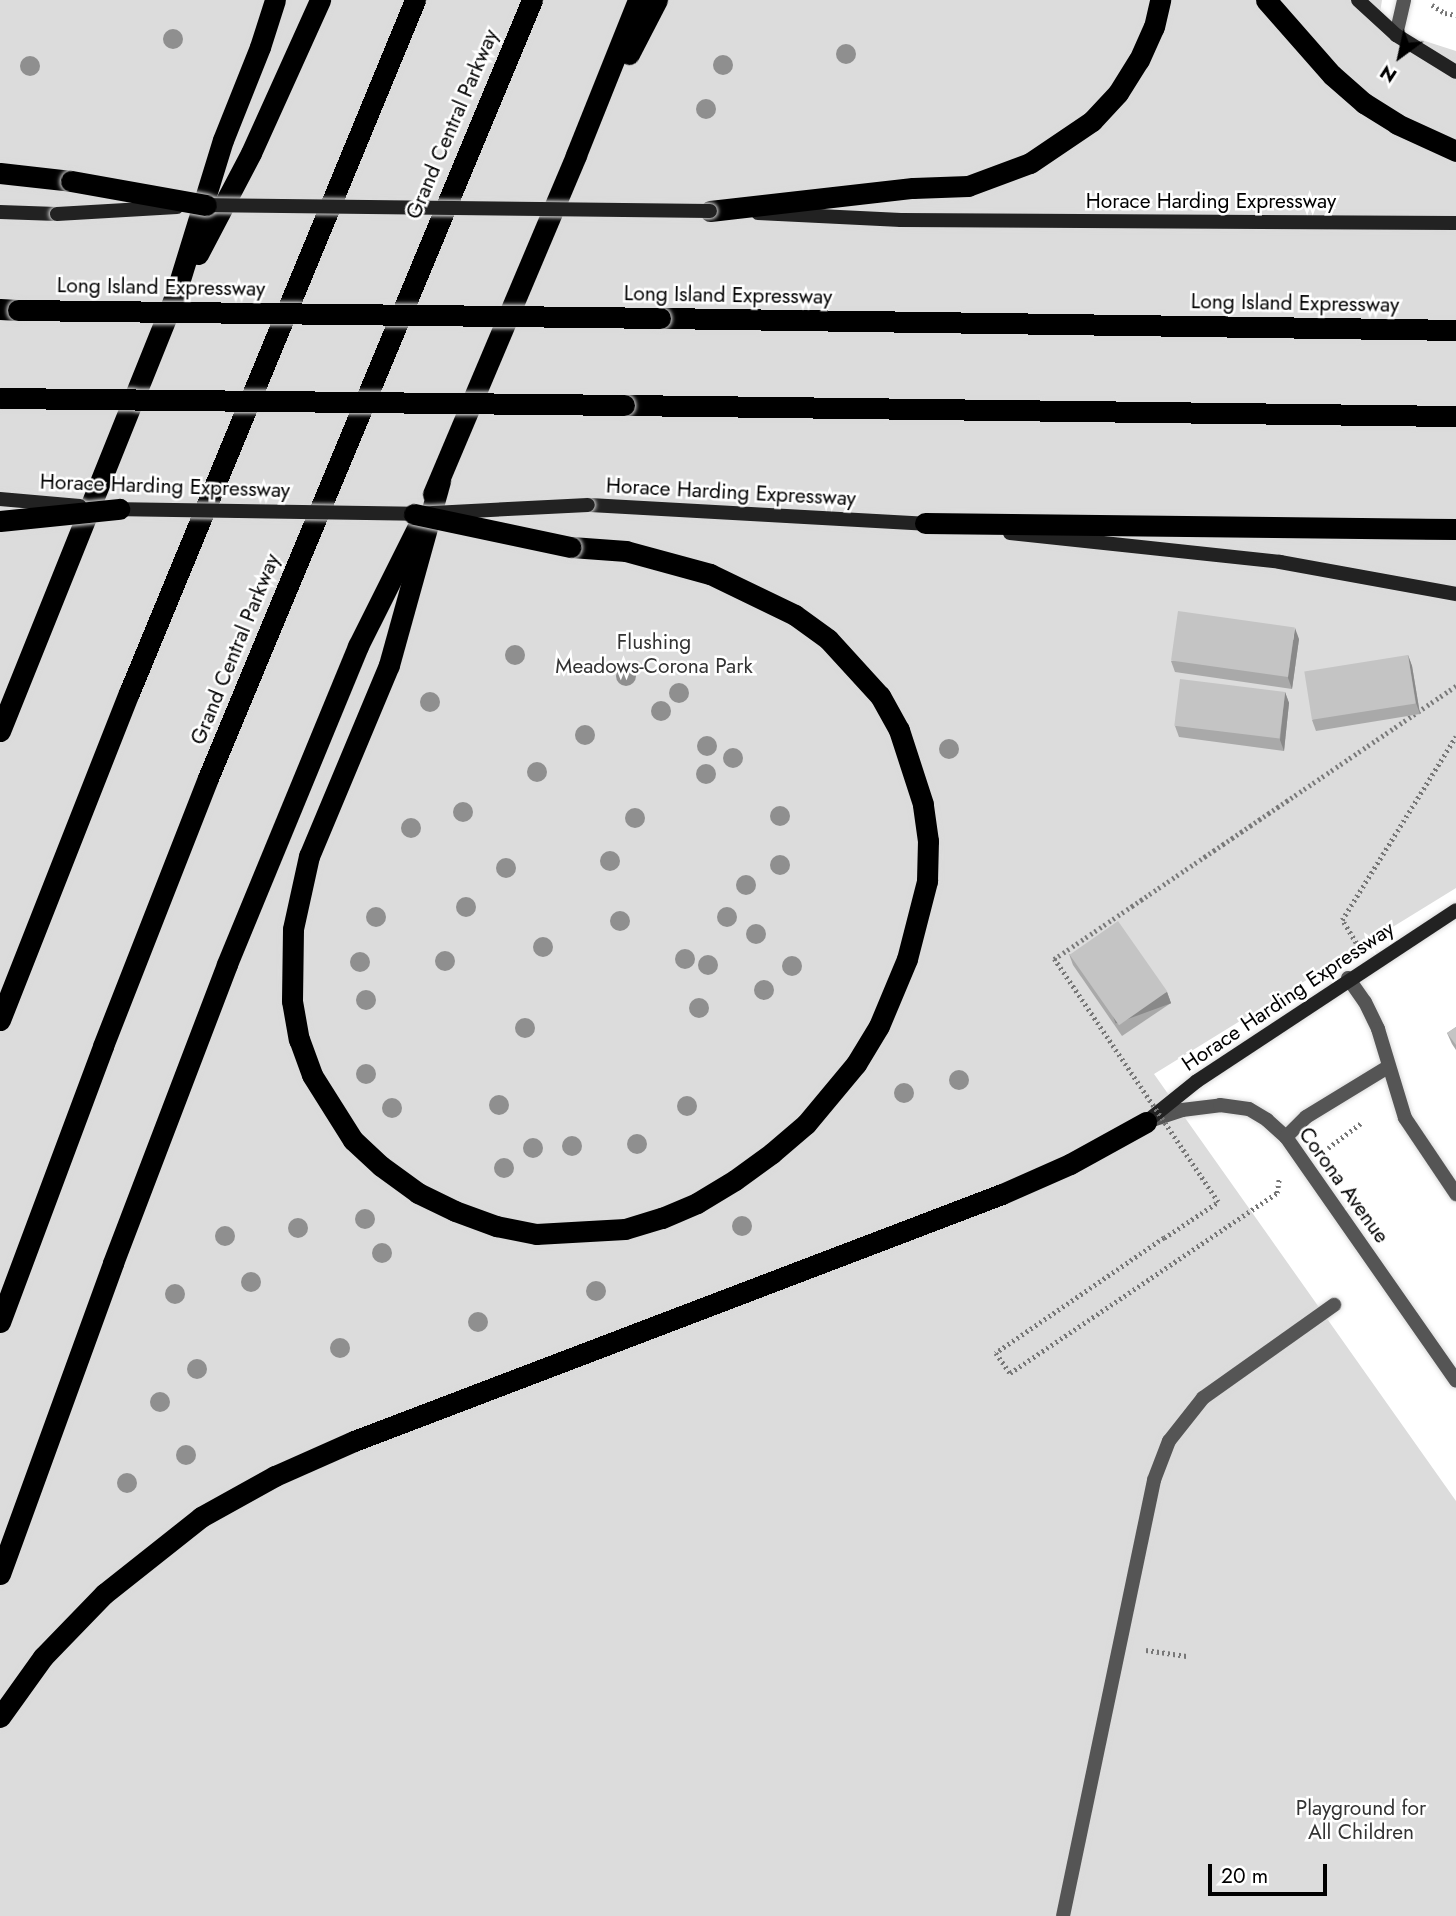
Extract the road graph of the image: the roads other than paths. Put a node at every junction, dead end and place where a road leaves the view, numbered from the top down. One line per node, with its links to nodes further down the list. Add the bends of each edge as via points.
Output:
1 (275, 0): 20 (highway, via 223,140)
2 (320, 0): 20 (highway, via 251,153)
3 (415, 0): 36 (highway, via 129,693)
4 (532, 0): 42 (highway, Grand Central Parkway, via 199,800)
5 (638, 0): 14 (highway)
6 (657, 0): 14 (highway)
7 (1160, 0): 17 (highway, via 1154,27 1118,93 1092,121 1030,163 968,186)
8 (1266, 0): 13 (highway, via 1332,75 1364,103)
9 (1358, 0): 11 (main road)
10 (1404, 0): 11 (street)
11 (1396, 35): 12 (main road)
12 (1456, 72)
13 (1456, 151)
14 (576, 155): 25 (highway)
15 (0, 173): 16 (highway, bridge)
16 (206, 205): 17 (main road, Horace Harding Expressway, bridge); 18 (main road, Horace Harding Expressway, bridge, via 57,214)
17 (710, 211): 19 (main road, Horace Harding Expressway, via 901,220)
18 (0, 212)
19 (1456, 223)
20 (174, 299): 33 (highway)
21 (9, 309): 22 (highway, Long Island Expressway, bridge)
22 (1456, 330)
23 (0, 398): 24 (highway, bridge)
24 (1456, 416)
25 (440, 481): 28 (highway, bridge, via 389,665 309,856 293,929 292,1001 299,1039 312,1075 353,1140 418,1193 496,1226 536,1234 625,1229 662,1218 734,1180 806,1124 856,1064 879,1026 907,959 927,881 923,804 899,730 880,696 828,639 795,615 710,574 626,551 571,547); 44 (highway, via 358,646 223,975)
26 (0, 499): 27 (main road, Horace Harding Expressway, bridge)
27 (119, 509): 28 (main road, Horace Harding Expressway, bridge); 29 (highway, bridge)
28 (414, 514): 30 (main road, Horace Harding Expressway, bridge, via 588,505)
29 (0, 521)
30 (925, 523): 31 (highway); 32 (main road, Horace Harding Expressway, via 1280,562)
31 (1456, 529)
32 (1456, 594)
33 (0, 731)
34 (1456, 910): 35 (main road, Horace Harding Expressway)
35 (1348, 978): 37 (street, via 1378,1029); 38 (main road, Horace Harding Expressway, via 1197,1080)
36 (0, 1020)
37 (1388, 1067): 39 (street, via 1306,1117); 40 (street, via 1405,1118)
38 (1146, 1122): 39 (street, Corona Avenue, via 1182,1110 1220,1105 1248,1109); 45 (highway, via 1070,1164 1002,1194 354,1441 275,1476 201,1517 112,1586 43,1657)
39 (1286, 1137): 43 (street, Corona Avenue)
40 (1456, 1194)
41 (1334, 1305): 46 (street, via 1203,1398 1169,1441 1154,1480)
42 (0, 1322)
43 (1456, 1381)
44 (0, 1574)
45 (0, 1717)
46 (1063, 1916)

